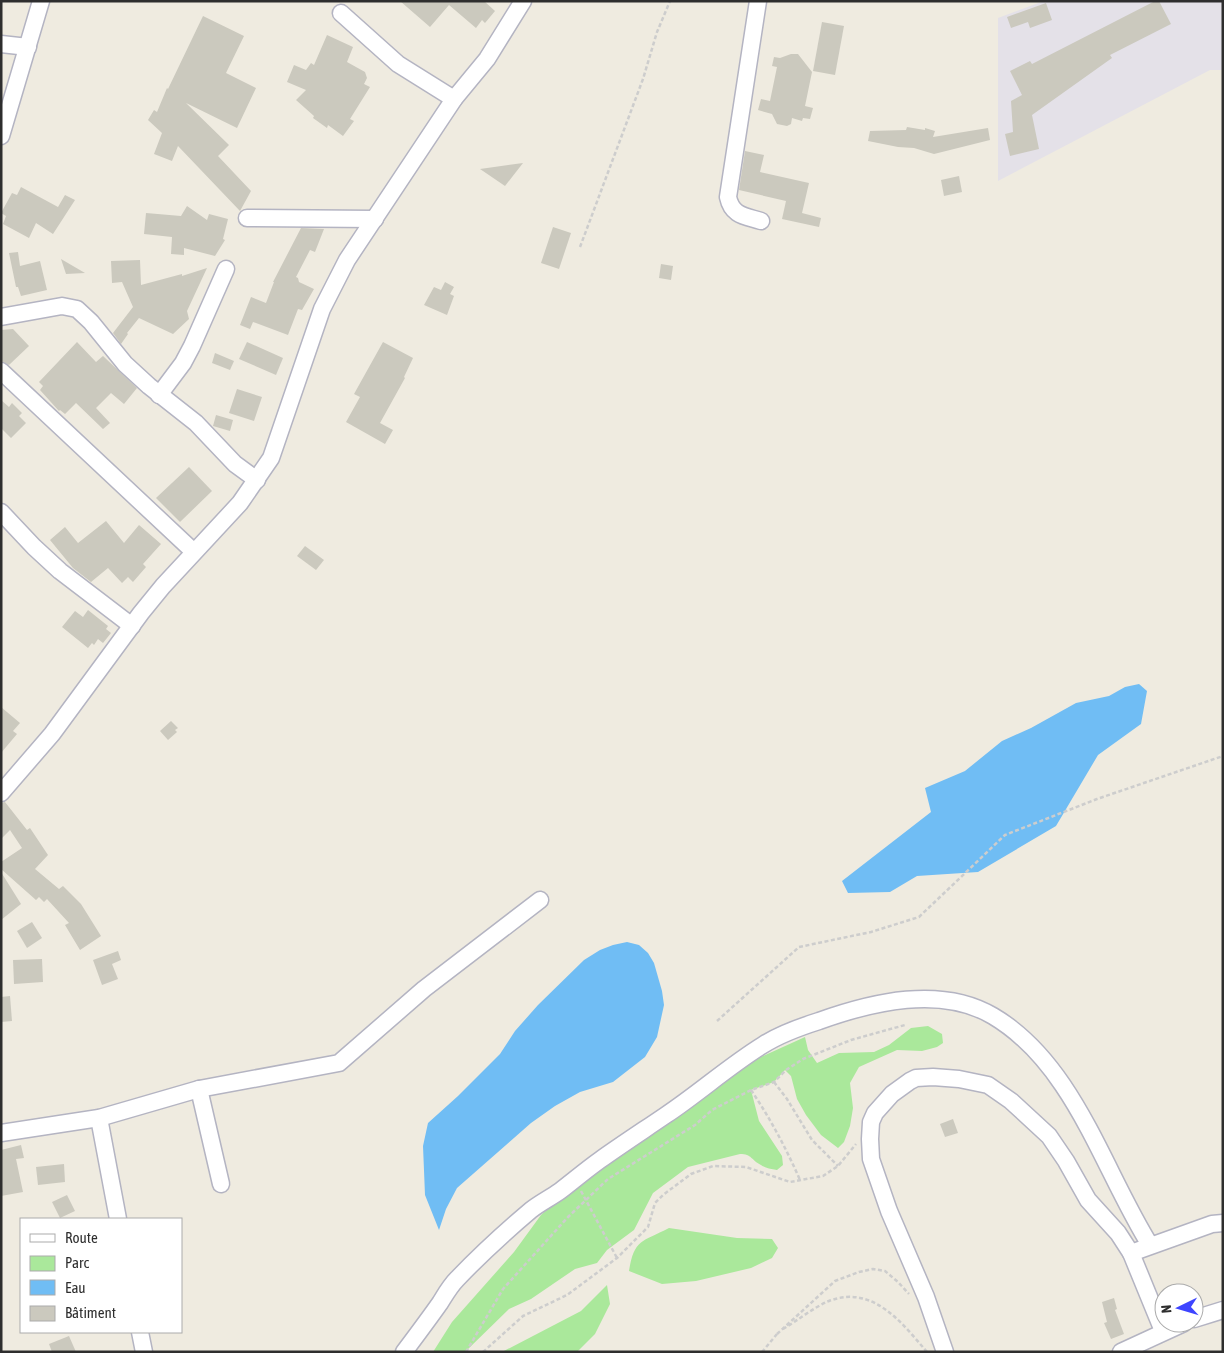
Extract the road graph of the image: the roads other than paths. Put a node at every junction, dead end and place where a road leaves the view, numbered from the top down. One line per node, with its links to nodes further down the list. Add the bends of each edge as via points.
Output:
1 (41, 1): 6 (street)
2 (522, 1): 7 (street, via 487,59)
3 (758, 1): 11 (street, via 728,197 730,207 739,214)
4 (341, 13): 7 (street, via 398,64)
5 (1, 44): 6 (street)
6 (28, 47): 8 (street)
7 (454, 99): 10 (street)
8 (1, 136)
9 (247, 218): 10 (street)
10 (374, 219): 16 (street, via 347,260 322,309 271,458)
11 (762, 221)
12 (226, 269): 15 (street, via 192,346)
13 (1, 317): 15 (street, via 62,306 77,309 125,364)
14 (1, 371): 18 (street)
15 (160, 395): 16 (street, via 196,423 235,464)
16 (257, 480): 18 (street)
17 (1, 512): 19 (street, via 60,571)
18 (194, 552): 19 (street)
19 (132, 626): 20 (street, via 52,734)
20 (1, 793)
21 (540, 900): 22 (street, via 424,989 339,1064)
22 (199, 1088): 23 (street); 25 (street)
23 (98, 1118): 24 (street); 26 (street)
24 (1, 1133)
25 (221, 1184)
26 (118, 1218)
27 (1223, 1223): 28 (street)
28 (1150, 1245): 29 (street); 36 (street, via 1060,1080 1014,1030 979,1009 952,1001 891,1001 836,1015 764,1044 691,1099 533,1208 455,1280)
29 (1131, 1253): 30 (street); 37 (street, via 1118,1233 1088,1200 1050,1136 1012,1101 988,1085 959,1079 933,1077 910,1081 892,1094 871,1122 872,1159)
30 (1154, 1309)
31 (1223, 1310): 32 (street)
32 (1204, 1316)
33 (140, 1333): 35 (street)
34 (1159, 1333): 38 (street)
35 (144, 1352)
36 (404, 1352)
37 (945, 1352)
38 (1121, 1352)

